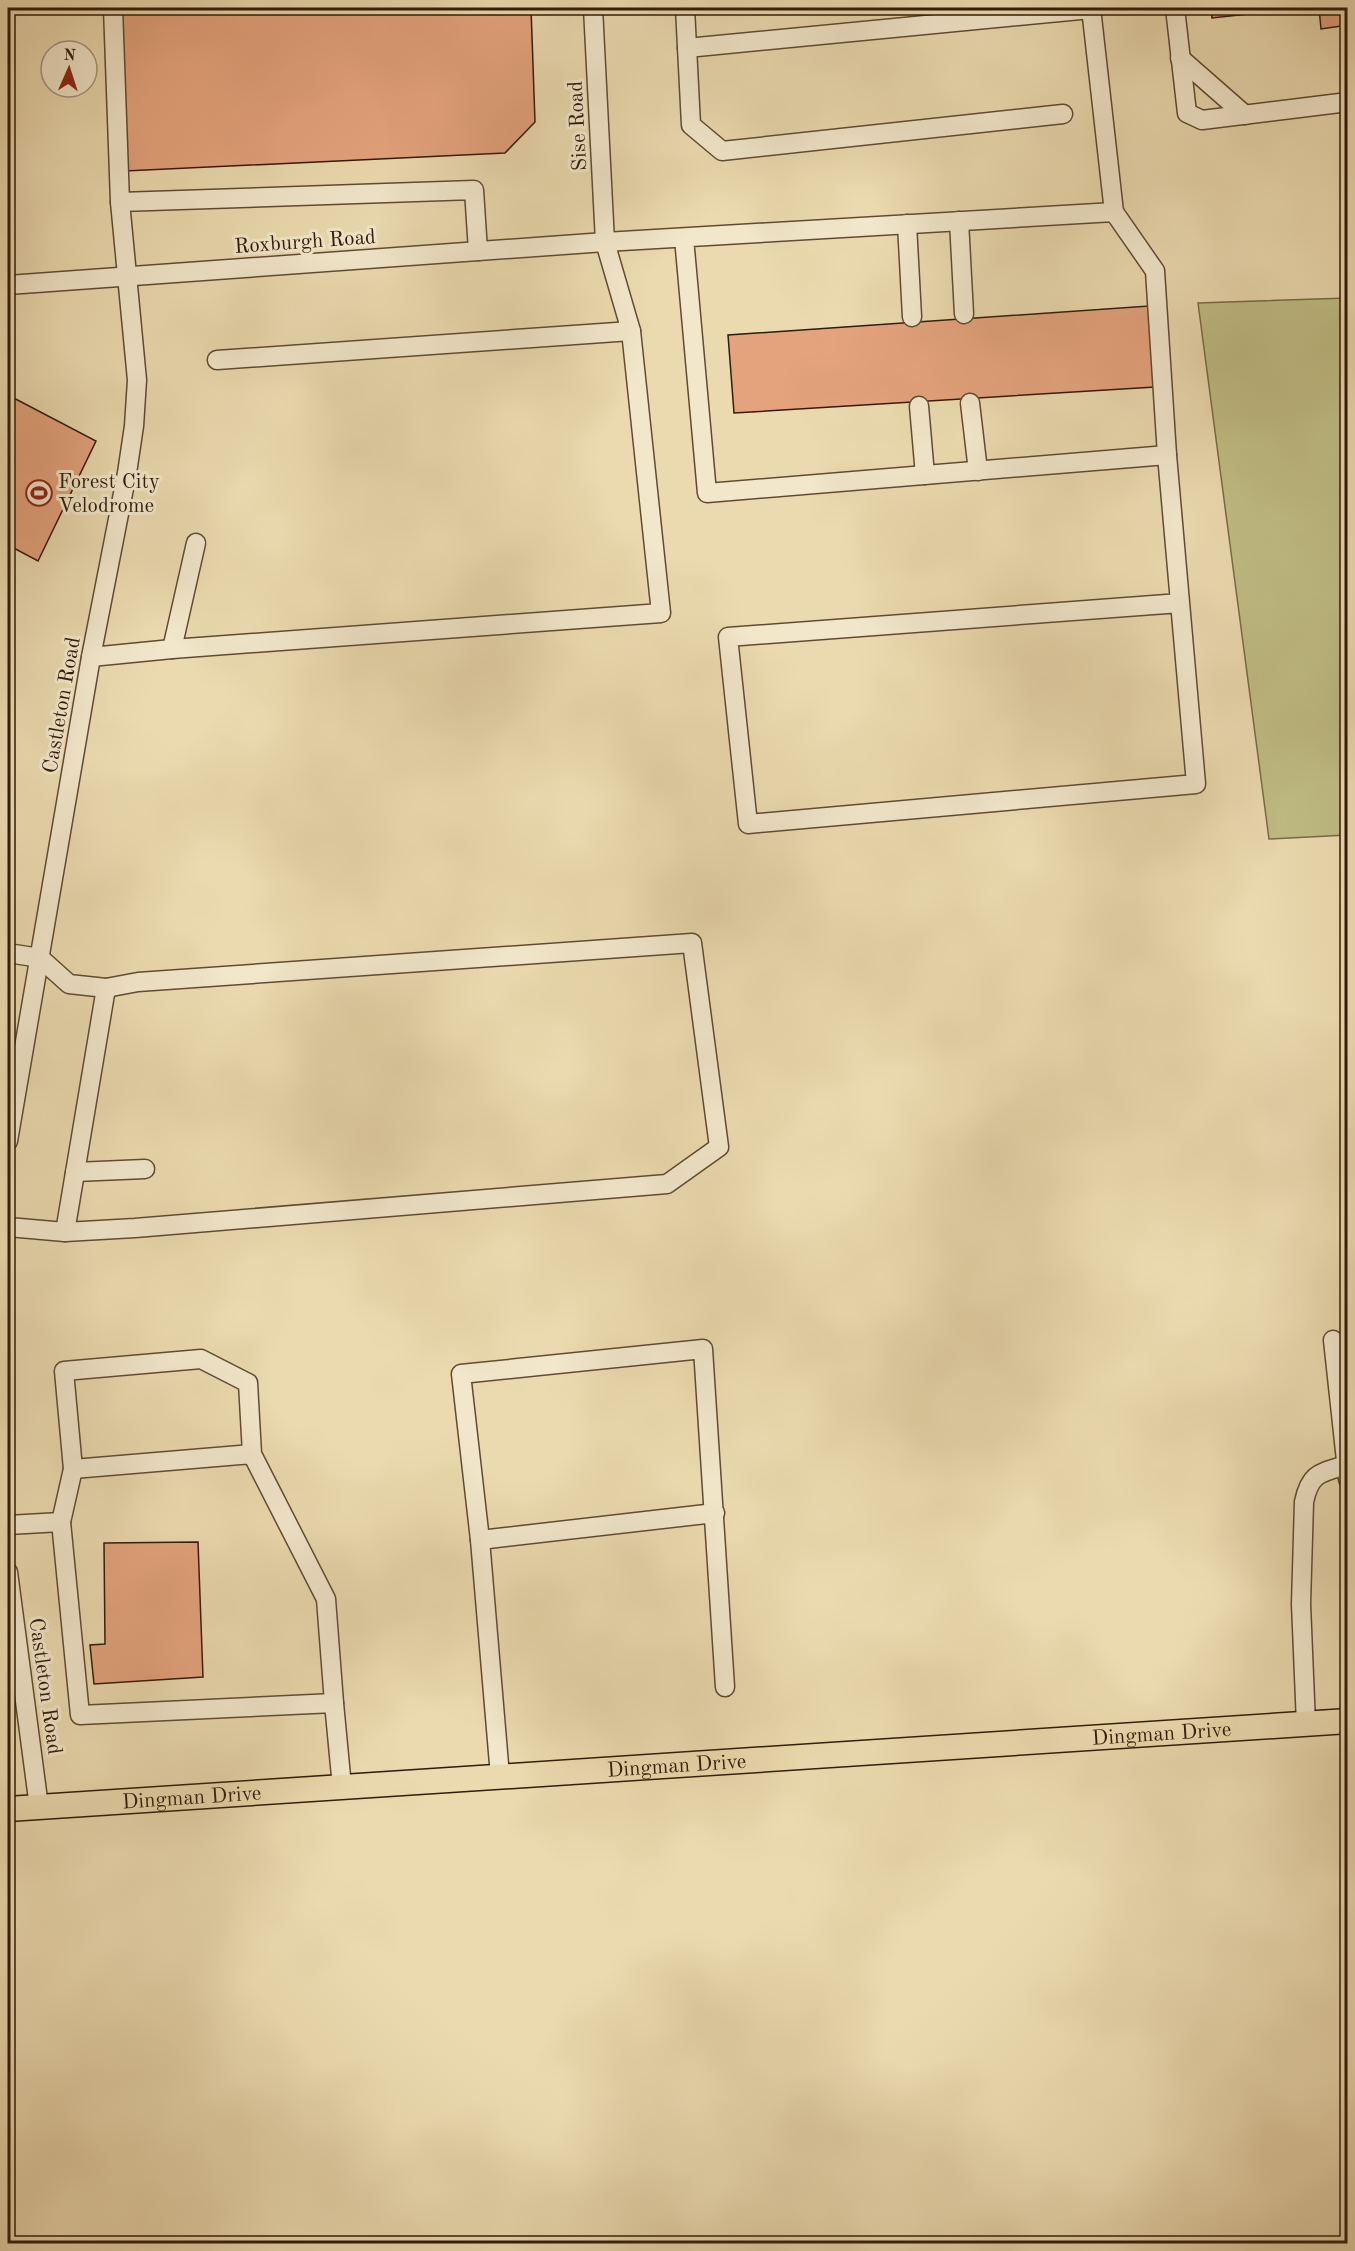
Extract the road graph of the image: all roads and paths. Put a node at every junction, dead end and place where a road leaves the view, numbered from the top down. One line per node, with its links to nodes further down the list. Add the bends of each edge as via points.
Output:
1 (113, 8): 11 (street, Castleton Road)
2 (593, 8): 16 (street, Sise Road)
3 (685, 8): 6 (street)
4 (1091, 8): 6 (street); 12 (street)
5 (1174, 8): 7 (street)
6 (687, 48): 9 (street, via 691,125 722,151)
7 (1180, 58): 10 (street); 10 (street, via 1186,113 1202,120)
8 (1347, 102): 10 (street)
9 (1063, 114)
10 (1245, 114)
11 (120, 202): 17 (street, via 474,190); 18 (street, Castleton Road)
12 (1114, 212): 13 (street, Roxburgh Road); 26 (street, via 1155,272)
13 (959, 221): 14 (street, Roxburgh Road); 20 (street)
14 (907, 224): 15 (street, Roxburgh Road); 21 (street)
15 (684, 237): 16 (street, Roxburgh Road); 28 (street, via 707,494)
16 (605, 242): 17 (street, Roxburgh Road); 22 (street, Sise Road)
17 (478, 251): 18 (street, Roxburgh Road)
18 (128, 276): 19 (street, Roxburgh Road); 32 (street, Castleton Road, via 137,380 134,426)
19 (8, 285)
20 (964, 314)
21 (912, 317)
22 (631, 332): 23 (street); 31 (street, Sise Road, via 661,613)
23 (217, 360)
24 (970, 403): 27 (street)
25 (920, 406): 28 (street)
26 (1167, 455): 27 (street); 30 (street)
27 (978, 471): 28 (street)
28 (925, 475)
29 (196, 543): 31 (street)
30 (1180, 603): 30 (street, via 1196,784 748,824 728,637)
31 (172, 649): 32 (street)
32 (91, 657): 34 (street, Castleton Road)
33 (8, 953): 34 (street)
34 (40, 958): 35 (street, via 69,984); 36 (street, Castleton Road)
35 (106, 988): 38 (street); 40 (street, via 138,982 692,943 719,1147 668,1184)
36 (8, 1141)
37 (145, 1168): 38 (street)
38 (75, 1172): 40 (street)
39 (8, 1227): 40 (street)
40 (65, 1232)
41 (1334, 1340): 44 (street)
42 (252, 1454): 43 (street); 43 (street, via 248,1383 201,1359 64,1371); 51 (street, via 326,1599)
43 (73, 1469): 46 (street)
44 (1347, 1472): 53 (street, via 1321,1472 1311,1480 1304,1502 1301,1604)
45 (715, 1514): 48 (street); 48 (street, via 703,1349 461,1374); 50 (street)
46 (62, 1522): 47 (street); 51 (street, via 80,1715)
47 (8, 1525)
48 (480, 1540): 54 (street)
49 (8, 1572): 56 (street, Castleton Road)
50 (725, 1687)
51 (334, 1702): 55 (street)
52 (1347, 1721): 53 (main road, Dingman Drive)
53 (1306, 1724): 54 (main road, Dingman Drive)
54 (500, 1776): 55 (main road, Dingman Drive)
55 (342, 1787): 56 (main road, Dingman Drive)
56 (39, 1807): 57 (main road, Dingman Drive)
57 (8, 1809)

